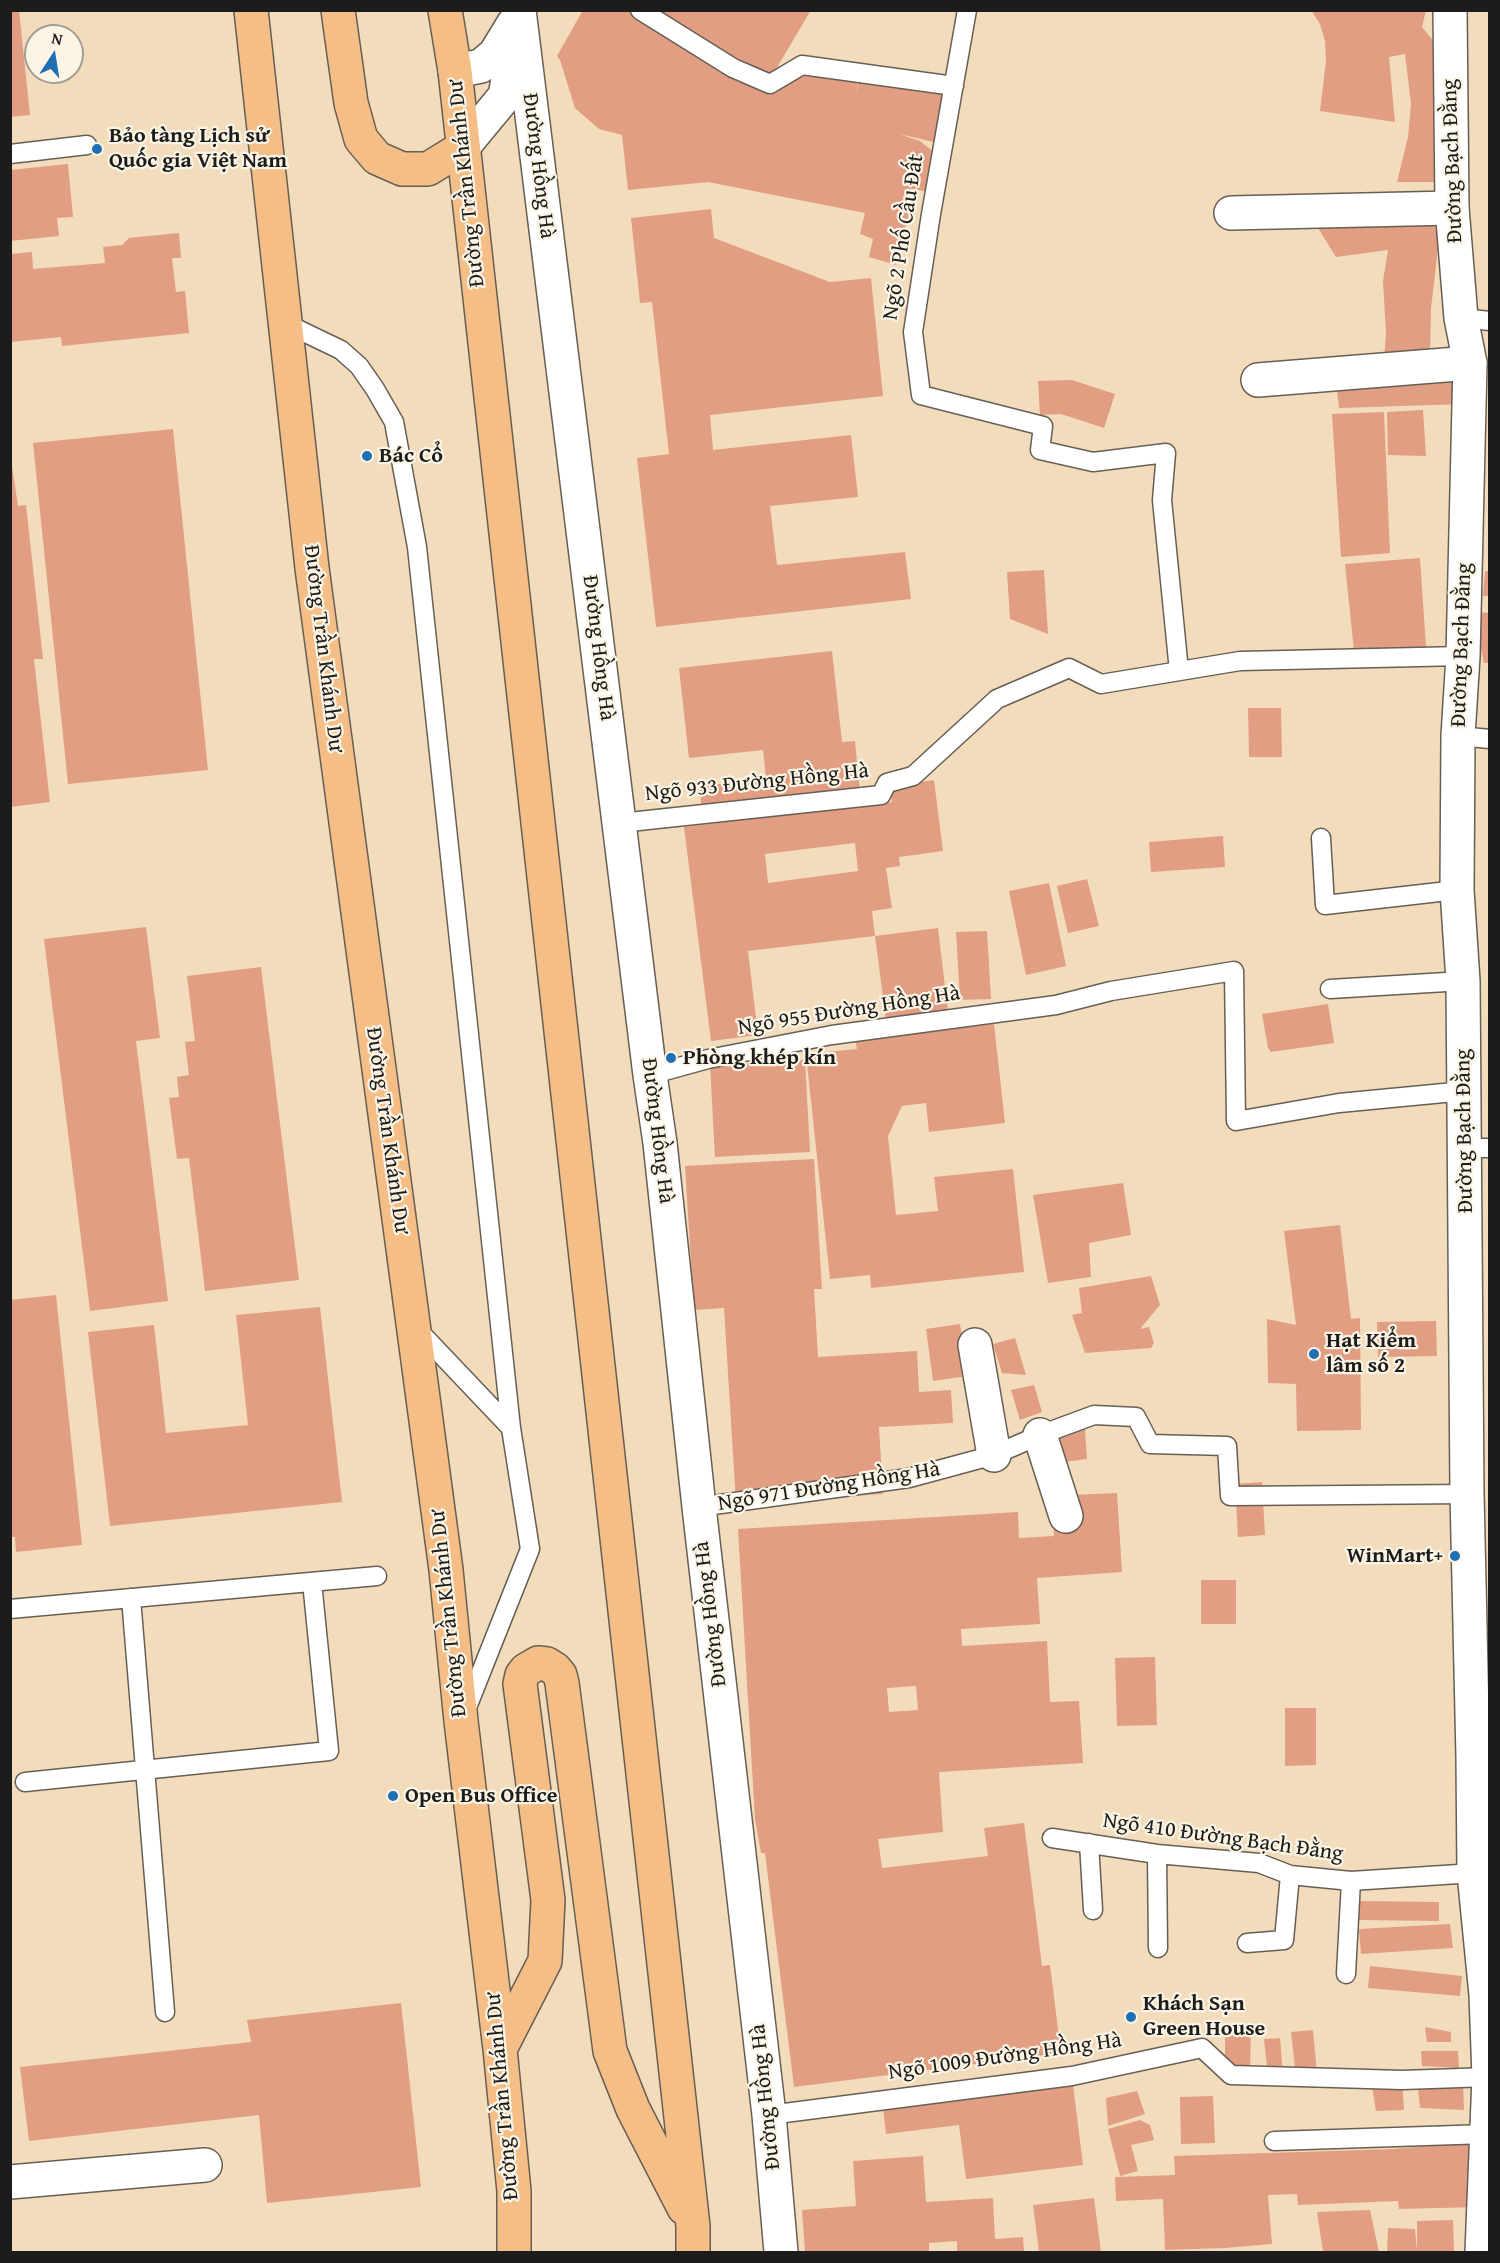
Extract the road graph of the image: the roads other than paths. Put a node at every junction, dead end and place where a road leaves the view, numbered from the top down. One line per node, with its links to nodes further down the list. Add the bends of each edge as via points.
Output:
1 (251, 10): 16 (main road, Đường Trần Khánh Dư)
2 (338, 10): 11 (main road, via 351,103 361,139 377,158 402,169 429,169)
3 (445, 10): 8 (main road, Đường Trần Khánh Dư)
4 (640, 10): 9 (lane, via 733,68 770,84 802,65)
5 (967, 10): 9 (lane, Ngõ 2 Phố Cầu Đất)
6 (1449, 10): 13 (street, Đường Bạch Đằng)
7 (520, 12): 8 (street, via 495,54 481,66); 11 (street, via 505,96); 22 (street, Đường Hồng Hà)
8 (455, 71): 11 (main road, Đường Trần Khánh Dư)
9 (954, 86): 20 (lane, Ngõ 2 Phố Cầu Đất, via 913,332 921,395 1043,426 1040,450 1093,462 1166,453 1162,500)
10 (87, 145): 12 (lane)
11 (462, 148): 65 (main road, Đường Trần Khánh Dư)
12 (10, 154)
13 (1452, 208): 14 (street); 15 (street, Đường Bạch Đằng)
14 (1231, 213)
15 (1475, 320): 17 (street, Đường Bạch Đằng)
16 (287, 324): 30 (main road, Đường Trần Khánh Dư, via 312,568); 32 (lane, via 341,350 359,366 394,422 417,547)
17 (1470, 363): 18 (street); 19 (street, Đường Bạch Đằng)
18 (1258, 380)
19 (1462, 656): 20 (lane, Ngõ 933 Đường Hồng Hà, via 1240,661); 21 (street, Đường Bạch Đằng)
20 (1179, 671): 22 (lane, Ngõ 933 Đường Hồng Hà, via 1101,684 1069,668 997,699 914,776 887,783 881,795)
21 (1474, 737): 24 (street, Đường Bạch Đằng)
22 (620, 823): 27 (street, Đường Hồng Hà)
23 (1321, 838): 24 (lane, via 1325,905)
24 (1457, 890): 25 (street, Đường Bạch Đằng)
25 (1463, 981): 26 (lane); 28 (street, Đường Bạch Đằng)
26 (1330, 989)
27 (650, 1075): 28 (lane, Ngõ 955 Đường Hồng Hà, via 708,1059 832,1035 1056,1005 1111,991 1234,971 1236,1121 1340,1103); 36 (street, Đường Hồng Hà)
28 (1465, 1091): 29 (street, Đường Bạch Đằng)
29 (1478, 1148): 35 (street, Đường Bạch Đằng)
30 (413, 1324): 32 (lane); 42 (main road, Đường Trần Khánh Dư, via 446,1570)
31 (975, 1345): 34 (street)
32 (511, 1428): 42 (lane, via 530,1549)
33 (1040, 1435): 34 (lane, Ngõ 971 Đường Hồng Hà); 35 (lane, Ngõ 971 Đường Hồng Hà, via 1094,1415 1136,1417 1150,1444 1227,1446 1230,1496); 37 (street)
34 (994, 1455): 36 (lane, Ngõ 971 Đường Hồng Hà, via 909,1478)
35 (1467, 1494): 43 (street, Đường Bạch Đằng)
36 (699, 1507): 61 (street, Đường Hồng Hà)
37 (1066, 1516)
38 (377, 1576): 39 (lane)
39 (312, 1582): 40 (lane); 44 (lane, via 329,1751)
40 (131, 1598): 41 (lane); 44 (lane)
41 (10, 1609)
42 (461, 1721): 59 (main road, Đường Trần Khánh Dư)
43 (1481, 1758): 46 (street, Đường Bạch Đằng)
44 (145, 1769): 45 (lane); 58 (lane)
45 (25, 1782)
46 (1481, 1831): 50 (street, Đường Bạch Đằng)
47 (1052, 1838): 48 (lane, Ngõ 410 Đường Bạch Đằng)
48 (1089, 1843): 49 (lane, Ngõ 410 Đường Bạch Đằng); 53 (lane)
49 (1157, 1854): 51 (lane, Ngõ 410 Đường Bạch Đằng, via 1259,1863); 55 (lane)
50 (1474, 1873): 52 (lane, Ngõ 410 Đường Bạch Đằng); 57 (street, Đường Bạch Đằng)
51 (1290, 1875): 52 (lane, Ngõ 410 Đường Bạch Đằng); 54 (lane, via 1284,1940)
52 (1352, 1881): 56 (lane, Ngõ 410 Đường Bạch Đằng)
53 (1093, 1910)
54 (1247, 1943)
55 (1158, 1948)
56 (1346, 1974)
57 (1488, 1995): 60 (street, Đường Bạch Đằng)
58 (165, 2012)
59 (500, 2049): 65 (main road, via 544,1961 548,1900 520,1684 526,1670 538,1663 555,1669 562,1683 610,2051); 66 (main road, Đường Trần Khánh Dư, via 514,2191)
60 (1489, 2106): 61 (lane, Ngõ 1009 Đường Hồng Hà, via 1402,2080 1231,2075 1202,2048 1072,2076); 62 (lane); 68 (street, Đường Bạch Đằng)
61 (768, 2115): 67 (street, Đường Hồng Hà)
62 (1274, 2141)
63 (205, 2165): 64 (street)
64 (10, 2182)
65 (693, 2239)
66 (514, 2253)
67 (782, 2253)
68 (1482, 2253)

